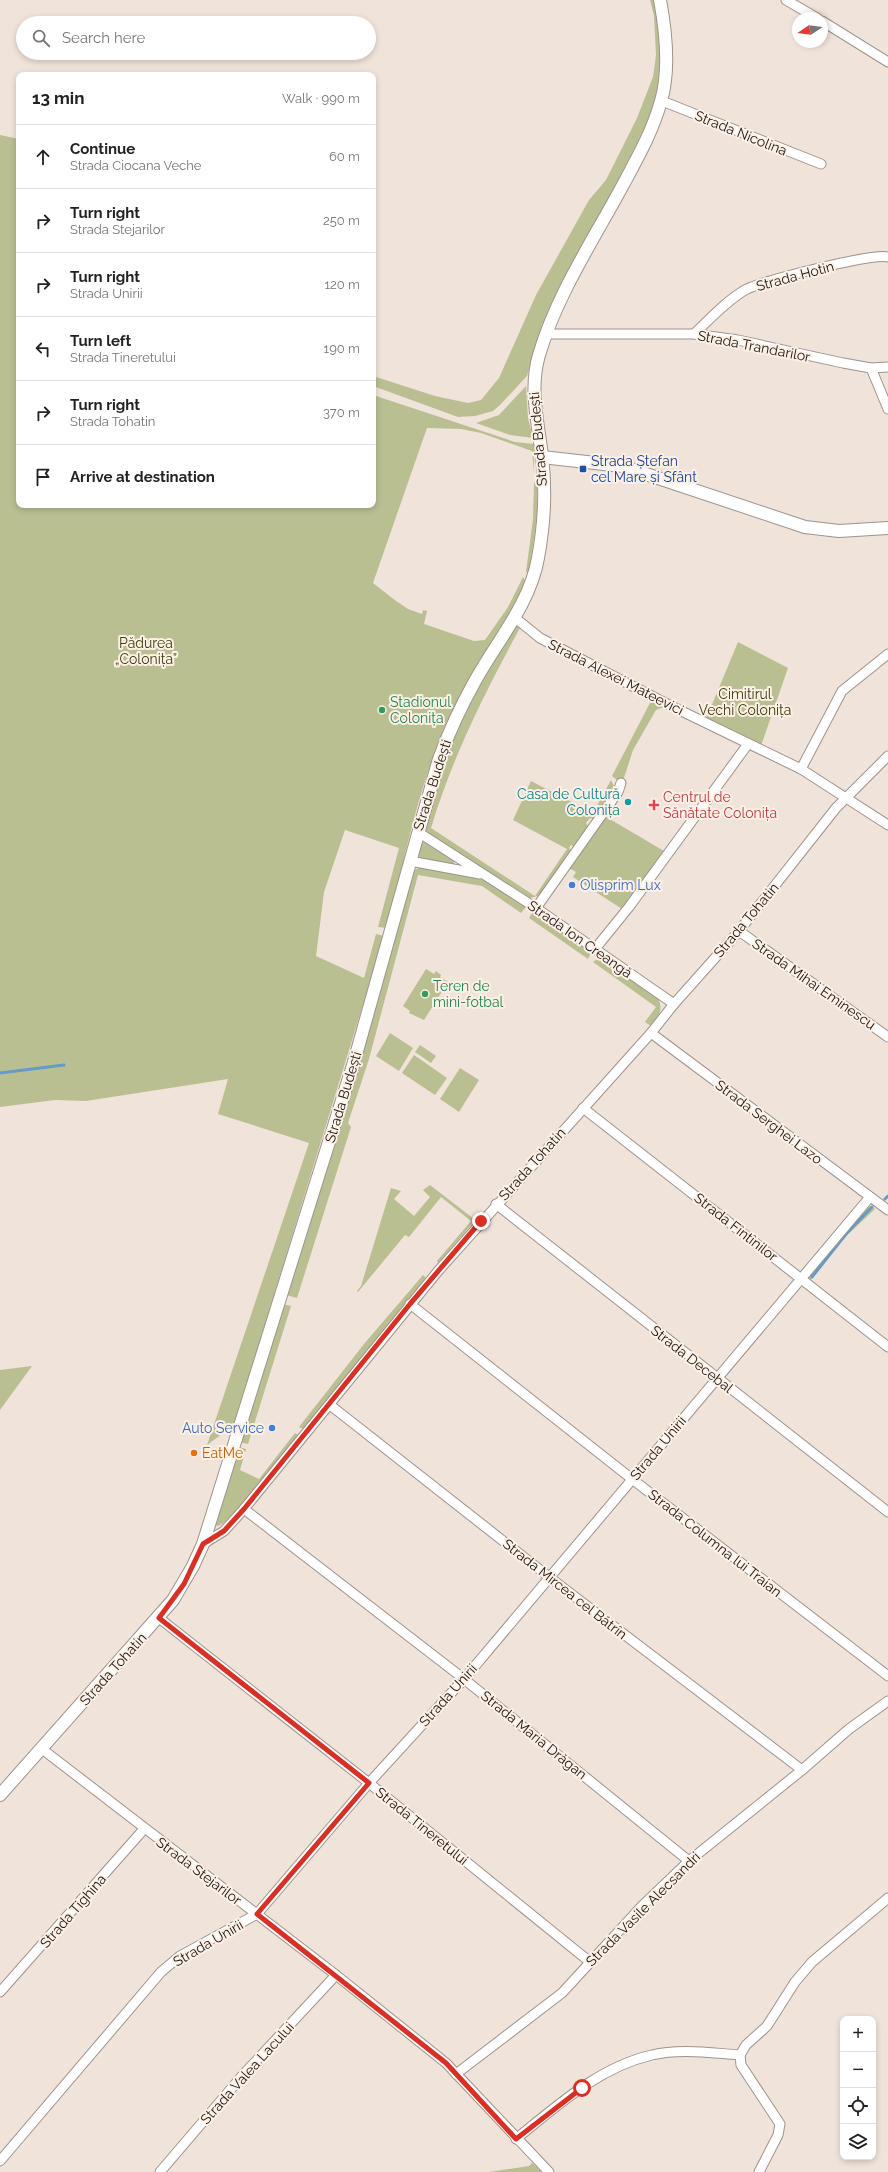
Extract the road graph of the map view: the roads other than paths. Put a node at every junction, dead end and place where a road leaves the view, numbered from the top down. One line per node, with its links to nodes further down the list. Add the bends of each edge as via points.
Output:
1 (660, 0): 6 (street, Strada Budești, via 666,52)
2 (786, 0): 3 (street)
3 (807, 12)
4 (828, 25): 5 (street)
5 (888, 62)
6 (662, 101): 7 (street, Strada Nicolina); 9 (street, Strada Budești, via 641,151 562,297)
7 (821, 164)
8 (887, 254): 10 (street, Strada Hotin, via 810,270 753,286 722,307)
9 (546, 334): 10 (street, Strada Trandarilor); 14 (street, Strada Budești, via 534,387)
10 (694, 334): 12 (street, Strada Trandarilor, via 738,340)
11 (888, 367): 12 (street, Strada Trandarilor)
12 (871, 368): 13 (street)
13 (888, 409)
14 (542, 456): 15 (street, via 622,466 804,527 839,531); 16 (street, Strada Budești, via 542,513 538,558 526,595)
15 (888, 528)
16 (514, 617): 18 (street, Strada Alexei Mateevici, via 540,638 668,706); 24 (street, Strada Budești, via 475,681 447,737)
17 (888, 654): 20 (street, via 842,691)
18 (748, 744): 20 (street, Strada Alexei Mateevici); 29 (street, via 629,907)
19 (888, 756): 22 (street, Strada Tohatin)
20 (801, 770): 22 (street, Strada Alexei Mateevici)
21 (621, 783): 27 (street, via 618,792)
22 (847, 798): 23 (street, Strada Alexei Mateevici); 28 (street, Strada Tohatin, via 836,808)
23 (888, 825)
24 (418, 832): 25 (street, Strada Budești); 26 (street, Strada Ion Creangă)
25 (410, 861): 26 (street, Strada Ion Creangă); 45 (street, Strada Budești, via 354,1062)
26 (486, 875): 27 (street, Strada Ion Creangă)
27 (536, 908): 29 (street, Strada Ion Creangă)
28 (739, 931): 30 (street, Strada Tohatin); 32 (street, Strada Mihai Eminescu)
29 (595, 949): 30 (street, Strada Ion Creangă)
30 (674, 1004): 31 (street, Strada Tohatin)
31 (650, 1033): 33 (street, Strada Tohatin); 34 (street, Strada Serghei Lazo)
32 (888, 1037)
33 (583, 1108): 35 (street, Strada Tohatin); 37 (street, Strada Fîntînilor)
34 (870, 1197): 36 (street, Strada Serghei Lazo); 37 (street, Strada Unirii)
35 (496, 1204): 38 (street, Strada Tohatin); 40 (street, Strada Decebal)
36 (888, 1210)
37 (802, 1279): 39 (street, Strada Fîntînilor); 40 (street, Strada Unirii)
38 (410, 1304): 41 (street, Strada Tohatin); 42 (street, Strada Columna lui Traian)
39 (888, 1347)
40 (717, 1378): 42 (street, Strada Unirii); 44 (street, Strada Decebal)
41 (330, 1405): 43 (street, Strada Tohatin); 46 (street, Strada Mircea cel Bătrîn)
42 (632, 1479): 46 (street, Strada Unirii); 48 (street, Strada Columna lui Traian)
43 (244, 1509): 45 (street, Strada Tohatin, via 224,1531); 49 (street, Strada Maria Drăgan)
44 (888, 1512)
45 (203, 1544): 47 (street, Strada Tohatin, via 184,1584)
46 (549, 1577): 49 (street, Strada Unirii); 52 (street, Strada Mircea cel Bătrîn)
47 (159, 1618): 51 (street, Strada Tohatin); 53 (street, Strada Tineretului)
48 (888, 1676)
49 (464, 1678): 53 (street, Strada Unirii); 56 (street, Strada Maria Drăgan)
50 (888, 1701): 52 (street, Strada Vasile Alecsandri)
51 (42, 1749): 54 (street, Strada Tohatin); 55 (street, Strada Stejarilor)
52 (802, 1770): 56 (street, Strada Vasile Alecsandri)
53 (369, 1783): 58 (street, Strada Unirii); 59 (street, Strada Tineretului)
54 (0, 1795)
55 (144, 1829): 58 (street, Strada Stejarilor); 61 (street, Strada Tighina)
56 (689, 1861): 59 (street, Strada Vasile Alecsandri, via 642,1906)
57 (888, 1898): 62 (street, via 812,1962 795,1982 767,2026 746,2045)
58 (257, 1914): 60 (street, Strada Stejarilor); 65 (street, Strada Unirii, via 180,1956 161,1972)
59 (590, 1962): 63 (street, Strada Vasile Alecsandri, via 562,1993)
60 (336, 1975): 63 (street, Strada Stejarilor, via 446,2063); 66 (street, Strada Valea Lacului, via 242,2076)
61 (0, 1992)
62 (740, 2055): 64 (street, via 671,2052 652,2055 622,2066 582,2088); 68 (street, via 741,2065 780,2124 778,2135)
63 (456, 2074): 64 (street, Strada Stejarilor)
64 (516, 2139): 67 (street, Strada Stejarilor)
65 (0, 2161)
66 (160, 2172)
67 (548, 2172)
68 (759, 2172)

